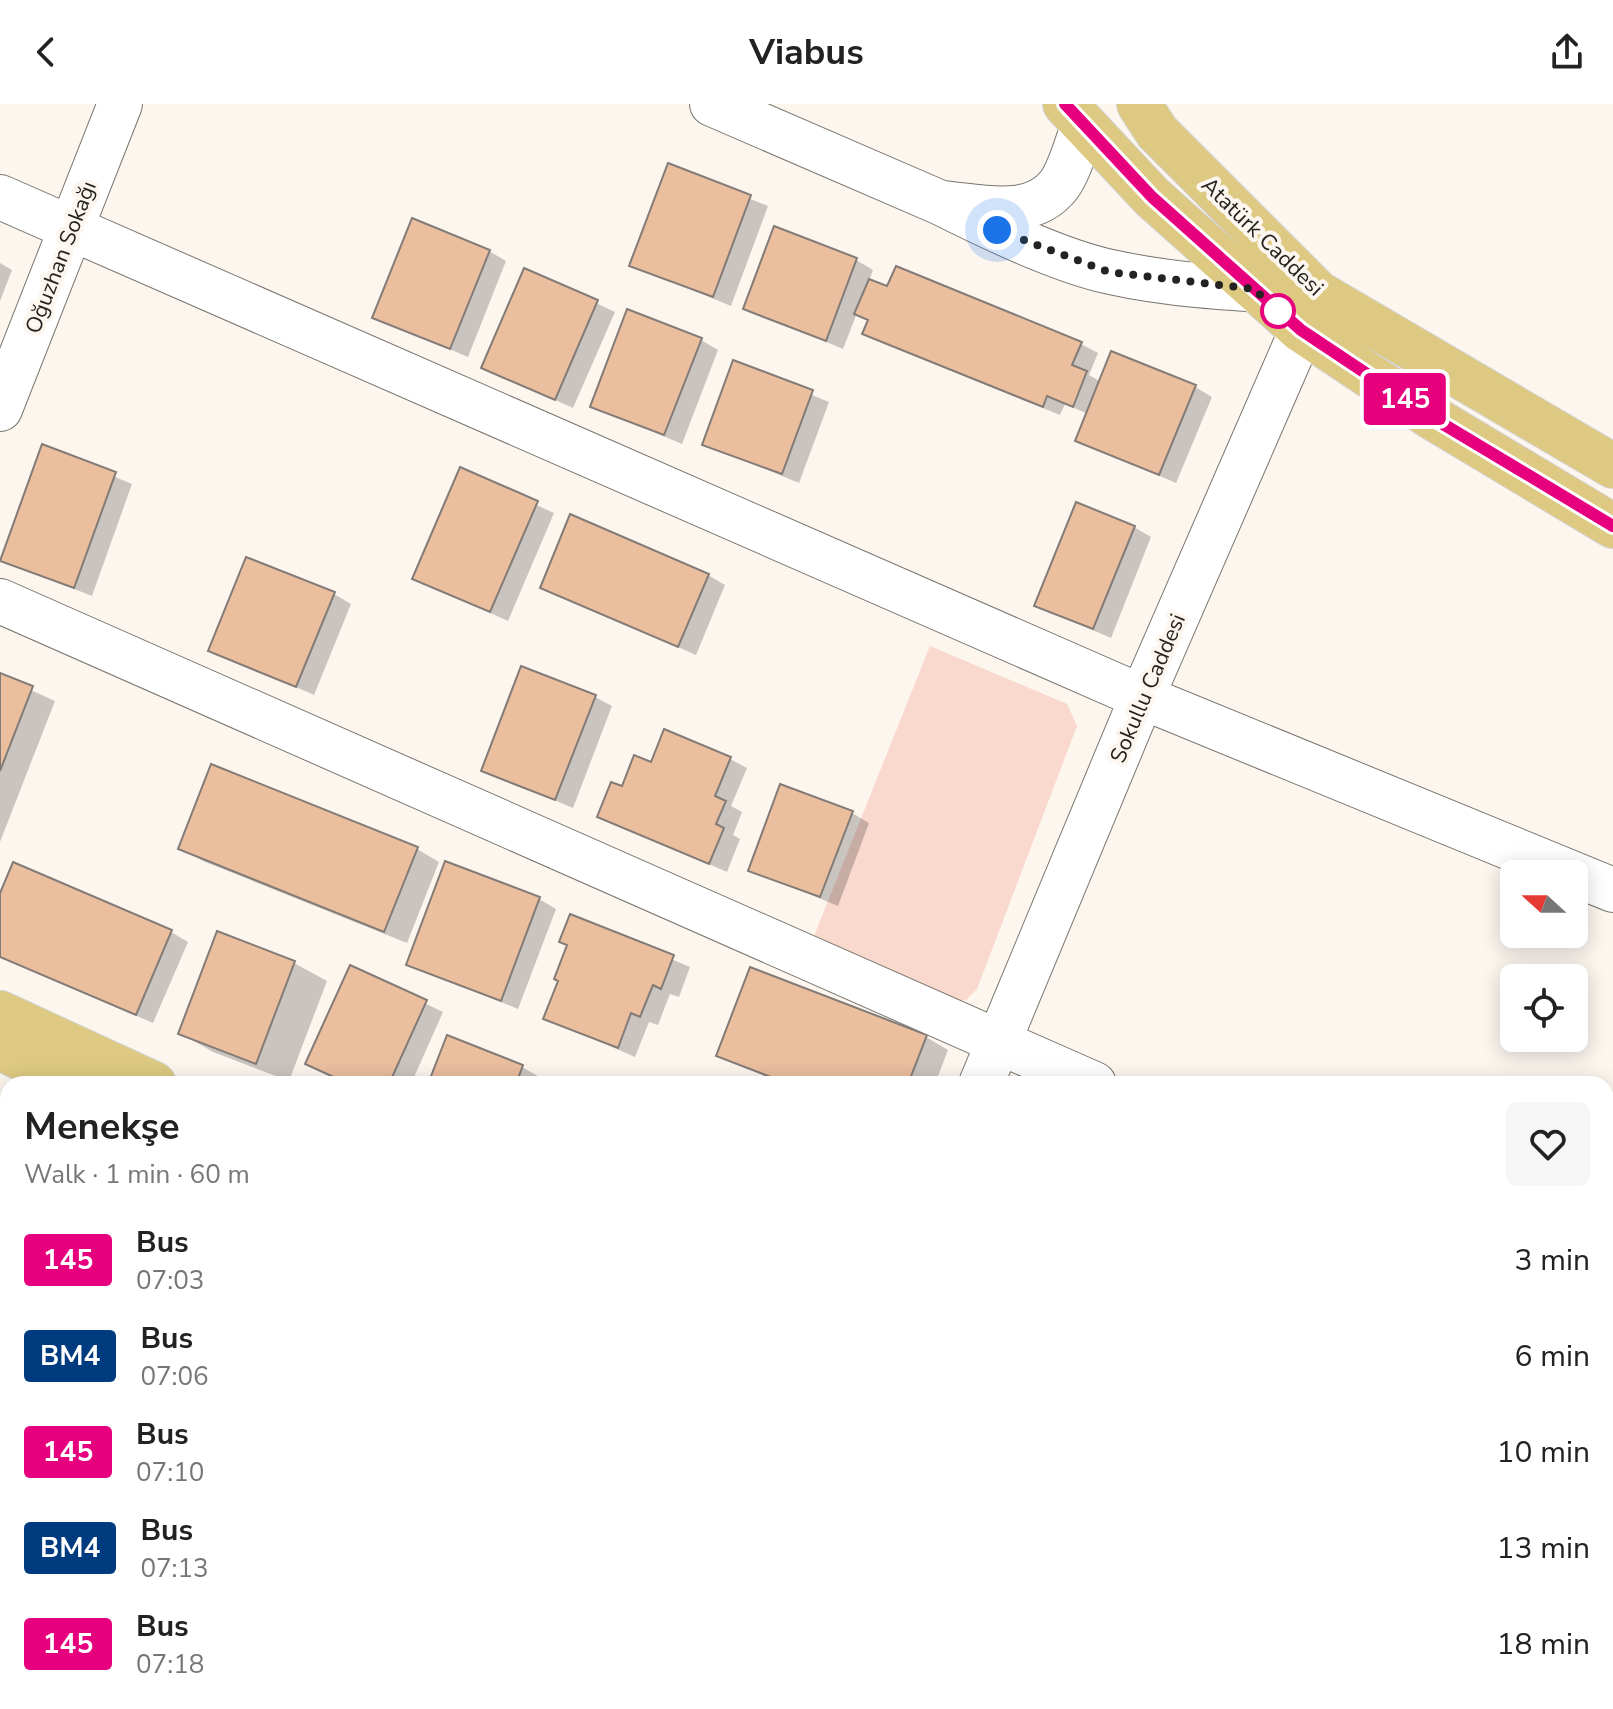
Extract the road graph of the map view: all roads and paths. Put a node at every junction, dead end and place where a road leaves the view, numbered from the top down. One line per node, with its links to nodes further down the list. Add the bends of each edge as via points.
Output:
1 (120, 104): 7 (street, Oğuzhan Sokağı)
2 (712, 104): 6 (street)
3 (1139, 104): 9 (main road, Atatürk Caddesi)
4 (1074, 116): 6 (street, via 1060,184 1036,205 1017,209); 8 (main road, Atatürk Caddesi, via 1152,197)
5 (0, 197): 7 (street)
6 (941, 203): 8 (street, via 1109,272)
7 (72, 227): 10 (street, Oğuzhan Sokağı); 14 (street)
8 (1254, 289): 9 (main road, Atatürk Caddesi)
9 (1310, 312): 11 (main road, Atatürk Caddesi); 12 (main road, Atatürk Caddesi, via 1433,418); 14 (street, Sokullu Caddesi)
10 (0, 409)
11 (1613, 466)
12 (1613, 526)
13 (0, 601): 17 (street)
14 (1142, 697): 15 (street); 17 (street, Sokullu Caddesi)
15 (1613, 890)
16 (0, 1013): 20 (main road)
17 (1001, 1043): 21 (street, Sokullu Caddesi); 22 (street)
18 (0, 1048): 19 (main road)
19 (59, 1076)
20 (137, 1076)
21 (985, 1076)
22 (1076, 1076)

